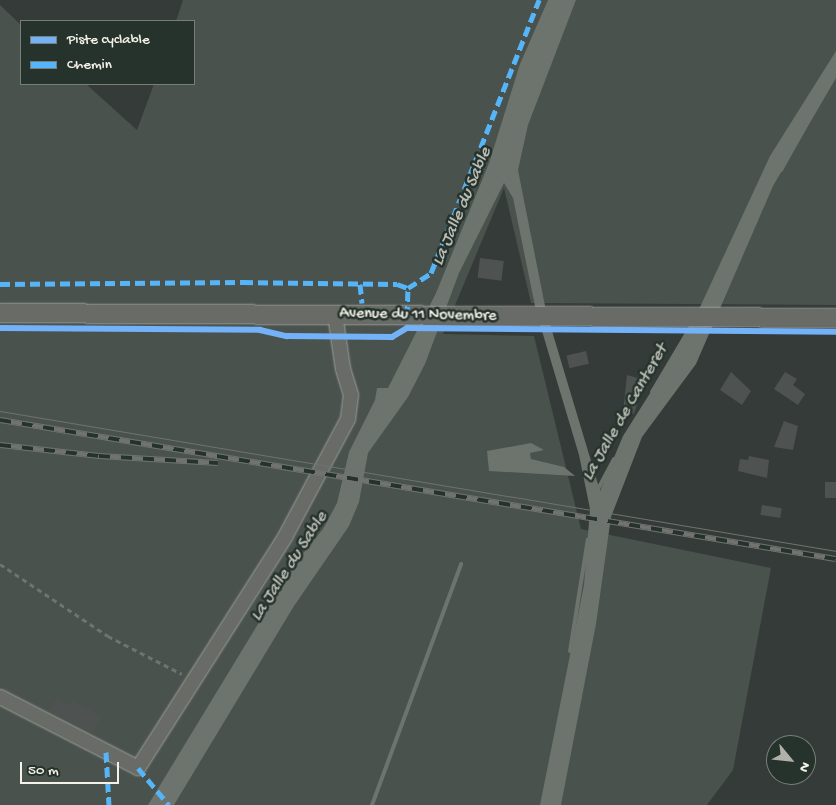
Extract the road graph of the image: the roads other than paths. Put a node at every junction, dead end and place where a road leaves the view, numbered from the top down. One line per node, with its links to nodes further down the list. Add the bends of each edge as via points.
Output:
1 (0, 314): 2 (main road, Avenue du 11 Novembre)
2 (335, 314): 3 (main road, Avenue du 11 Novembre); 4 (lane, via 343,368 351,395 348,419 286,537 138,768)
3 (836, 318)
4 (0, 697)

